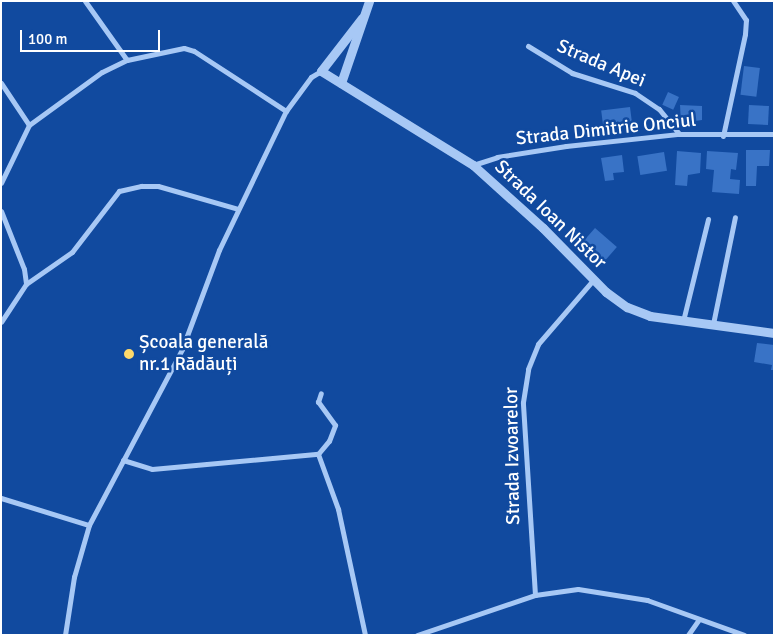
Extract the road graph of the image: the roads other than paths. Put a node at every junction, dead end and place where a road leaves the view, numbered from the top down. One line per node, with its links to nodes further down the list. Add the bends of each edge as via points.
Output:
1 (85, 1): 6 (street)
2 (369, 1): 4 (street)
3 (733, 1): 14 (street, via 746,20)
4 (362, 18): 7 (street); 9 (street)
5 (528, 46): 12 (street, Strada Apei, via 572,72 635,93 659,109)
6 (127, 60): 10 (street, via 174,49 194,51); 11 (street, via 102,72)
7 (321, 71): 9 (street, Strada Ioan Nistor); 10 (street, via 312,77)
8 (1, 83): 11 (street)
9 (341, 83): 15 (street, Strada Ioan Nistor)
10 (286, 111): 17 (street)
11 (29, 125): 16 (street)
12 (679, 134): 14 (street, Strada Dimitrie Onciul); 15 (street, Strada Dimitrie Onciul, via 534,151)
13 (774, 134): 14 (street, Strada Dimitrie Onciul)
14 (723, 136)
15 (473, 165): 21 (street, Strada Ioan Nistor)
16 (1, 183)
17 (238, 209): 22 (street, via 158,186 119,191 72,252); 29 (street, via 182,349)
18 (1, 211): 22 (street, via 24,269)
19 (735, 216): 25 (street)
20 (708, 219): 23 (street)
21 (594, 278): 23 (street, Strada Ioan Nistor, via 627,307 650,316); 32 (street, Strada Izvoarelor, via 538,344 528,369 523,402)
22 (26, 284): 24 (street)
23 (683, 321): 25 (street, Strada Ioan Nistor)
24 (1, 322)
25 (713, 324): 26 (street, Strada Ioan Nistor)
26 (774, 333)
27 (322, 393): 28 (street, via 318,402 335,425)
28 (318, 454): 29 (street, via 152,468); 35 (street, via 338,509)
29 (123, 460): 31 (street)
30 (1, 498): 31 (street)
31 (88, 525): 34 (street, via 74,577)
32 (535, 595): 33 (street, via 578,589 607,591 647,600); 36 (street)
33 (699, 619): 37 (street); 38 (street)
34 (66, 635)
35 (365, 635)
36 (417, 635)
37 (688, 635)
38 (744, 635)

